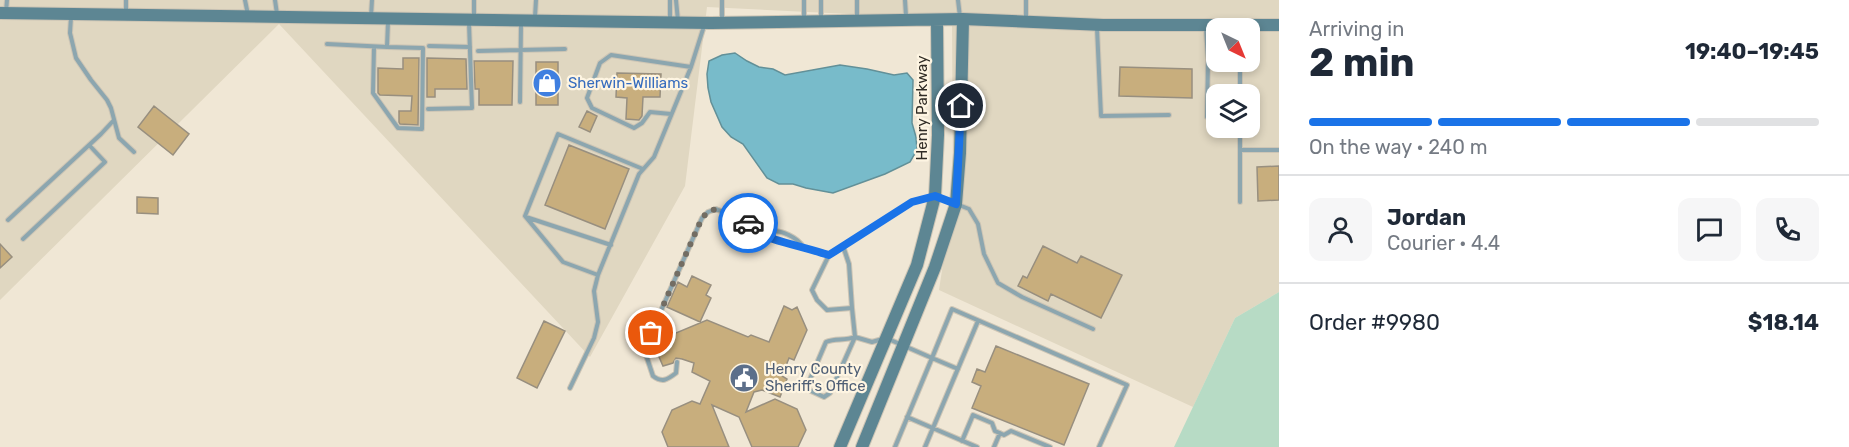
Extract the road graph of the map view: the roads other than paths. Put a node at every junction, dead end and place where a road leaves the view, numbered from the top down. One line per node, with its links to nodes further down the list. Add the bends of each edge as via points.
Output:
1 (126, 0): 18 (lane)
2 (245, 0): 19 (lane)
3 (276, 0): 20 (lane)
4 (372, 0): 21 (lane)
5 (474, 0): 23 (lane)
6 (536, 0): 25 (lane)
7 (670, 0): 32 (lane)
8 (676, 0): 32 (lane)
9 (722, 0): 35 (lane)
10 (804, 0): 33 (lane)
11 (821, 0): 29 (lane)
12 (857, 0): 30 (lane)
13 (905, 0): 26 (lane)
14 (958, 0): 28 (lane)
15 (1026, 0): 31 (lane)
16 (4, 8): 17 (street)
17 (71, 13): 18 (street); 53 (lane, via 70,33 76,58 107,100)
18 (126, 14): 19 (street)
19 (248, 16): 20 (street)
20 (278, 16): 21 (street)
21 (371, 18): 22 (street)
22 (388, 18): 23 (street); 44 (lane)
23 (472, 19): 24 (street); 42 (lane)
24 (521, 20): 25 (street); 45 (lane)
25 (535, 20): 32 (street)
26 (906, 20): 27 (street); 30 (street)
27 (937, 20): 28 (street); 60 (street, Henry Parkway)
28 (961, 20): 31 (street); 62 (street)
29 (821, 21): 30 (street); 33 (street)
30 (858, 21)
31 (1026, 21): 36 (street)
32 (674, 22): 34 (street)
33 (804, 22): 35 (street)
34 (705, 23): 35 (street); 48 (lane)
35 (722, 23)
36 (1097, 25): 37 (street); 52 (lane, via 1101,116)
37 (1206, 25)
38 (1279, 25): 39 (street)
39 (1260, 26)
40 (327, 44): 43 (lane)
41 (429, 46): 42 (lane)
42 (470, 46): 50 (lane, via 472,108)
43 (374, 47): 44 (lane); 44 (lane, via 373,93 398,128 422,129 423,48)
44 (387, 47)
45 (520, 49): 46 (lane); 47 (lane); 49 (lane)
46 (565, 49)
47 (478, 51)
48 (691, 67): 51 (lane); 51 (lane, via 611,55 600,63 587,98 592,108 634,128 650,112)
49 (520, 102)
50 (428, 109)
51 (671, 114): 59 (lane, via 654,157)
52 (1169, 115)
53 (114, 120): 55 (lane); 58 (lane, via 119,138)
54 (1240, 138): 56 (lane)
55 (89, 145): 64 (lane); 66 (lane, via 105,162)
56 (1240, 150): 57 (lane); 61 (lane)
57 (1279, 150)
58 (134, 152)
59 (643, 169): 63 (lane, via 558,134); 67 (lane)
60 (935, 196): 62 (lane); 68 (lane, via 912,202); 78 (street, Henry Parkway, via 917,265)
61 (1240, 202)
62 (956, 204): 75 (lane, via 969,209 978,224 984,254 998,283); 79 (street)
63 (525, 216): 67 (lane); 71 (lane, via 563,262)
64 (8, 220)
65 (770, 232): 69 (lane, via 800,241); 69 (lane, via 773,239); 73 (lane, via 716,209 708,212)
66 (23, 239)
67 (611, 244): 71 (lane)
68 (843, 246): 70 (lane); 72 (lane, via 849,264)
69 (804, 247): 70 (lane)
70 (829, 255): 72 (lane, via 812,290 827,310)
71 (598, 275): 83 (lane, via 594,291 598,322)
72 (852, 308): 77 (lane)
73 (658, 318): 76 (lane); 81 (lane, via 644,349 652,376 659,381 668,380 676,373)
74 (978, 321): 80 (lane, via 952,309); 82 (lane); 95 (lane, via 1127,385)
75 (1093, 329)
76 (666, 336)
77 (855, 338): 77 (lane, via 826,342 809,390 824,397 830,393); 78 (lane, via 872,342)
78 (886, 338): 79 (lane); 88 (street, Henry Parkway)
79 (904, 345): 80 (lane); 89 (street)
80 (932, 358): 82 (lane); 84 (lane)
81 (677, 362)
82 (958, 369): 85 (lane)
83 (570, 388)
84 (907, 417): 85 (lane); 90 (lane)
85 (933, 428): 87 (lane); 91 (lane)
86 (1000, 433): 87 (lane, via 992,423 973,415); 93 (lane); 94 (lane, via 1011,431)
87 (962, 441): 92 (lane)
88 (840, 447)
89 (862, 447)
90 (895, 447)
91 (925, 447)
92 (977, 447)
93 (994, 447)
94 (1050, 447)
95 (1100, 447)

